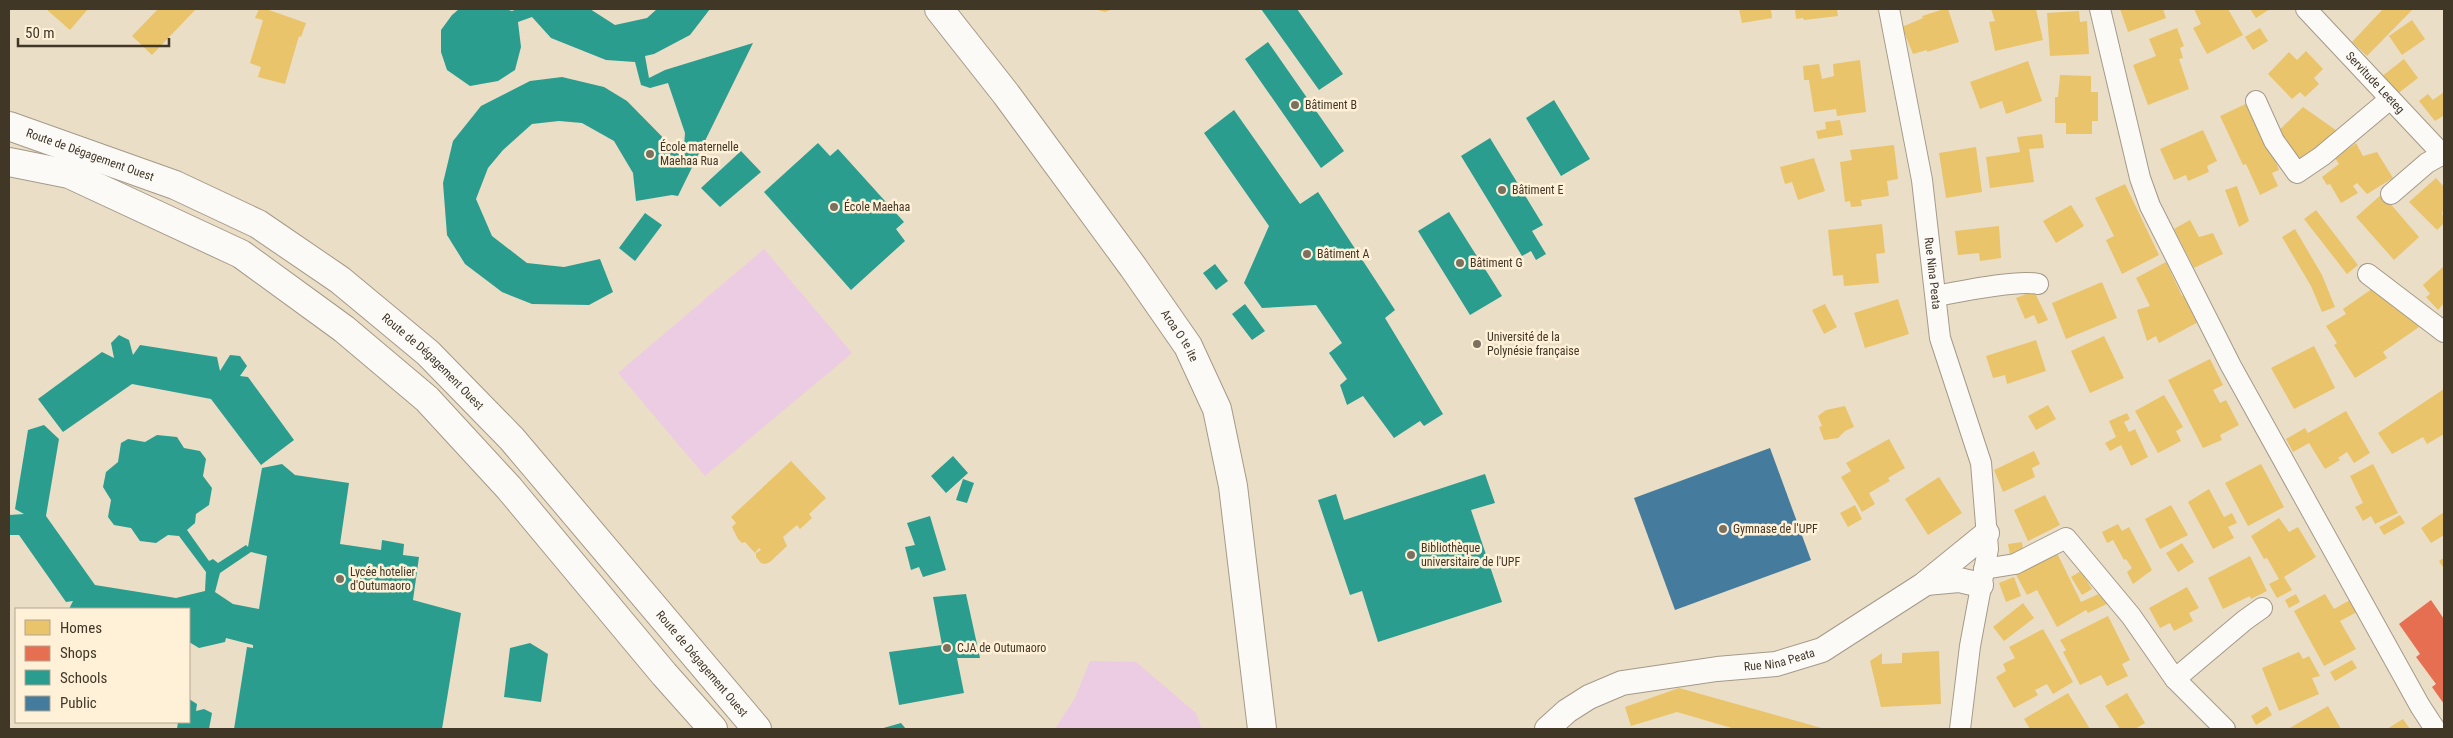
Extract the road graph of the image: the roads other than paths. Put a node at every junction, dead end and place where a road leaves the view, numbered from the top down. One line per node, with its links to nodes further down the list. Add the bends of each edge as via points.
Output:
1 (940, 9): 22 (main road, Aroa O te ite, via 1006,94 1188,346 1217,409 1233,486)
2 (1889, 9): 13 (street, Rue Nina Peata, via 1922,180)
3 (2100, 9): 26 (street, via 2140,178 2150,206 2236,375)
4 (2306, 9): 5 (street, Servitude Leeteg)
5 (2390, 99): 6 (street, via 2297,173 2274,141); 8 (street, Servitude Leeteg)
6 (2256, 101)
7 (9, 126): 21 (main road, Route de Dégagement Ouest, via 175,185 258,224 340,280 428,353 512,439)
8 (2444, 155): 10 (street, via 2427,164)
9 (9, 162): 20 (main road, Route de Dégagement Ouest, via 69,174 241,254 344,330 427,400 509,488)
10 (2391, 194)
11 (2368, 274): 14 (street)
12 (2038, 284): 13 (street, via 2012,284)
13 (1936, 296): 15 (street, Rue Nina Peata, via 1940,338 1981,463)
14 (2444, 332)
15 (1987, 541): 16 (street); 17 (street, Rue Nina Peata)
16 (1983, 577): 17 (street); 19 (street, via 2066,538 2131,616); 24 (street, via 1970,646)
17 (1926, 583): 23 (street, Rue Nina Peata, via 1822,650 1776,664 1622,683 1574,706)
18 (2262, 608): 19 (street)
19 (2175, 679): 25 (street)
20 (713, 729)
21 (757, 729)
22 (1262, 729)
23 (1547, 729)
24 (1960, 729)
25 (2226, 729)
26 (2435, 729)

